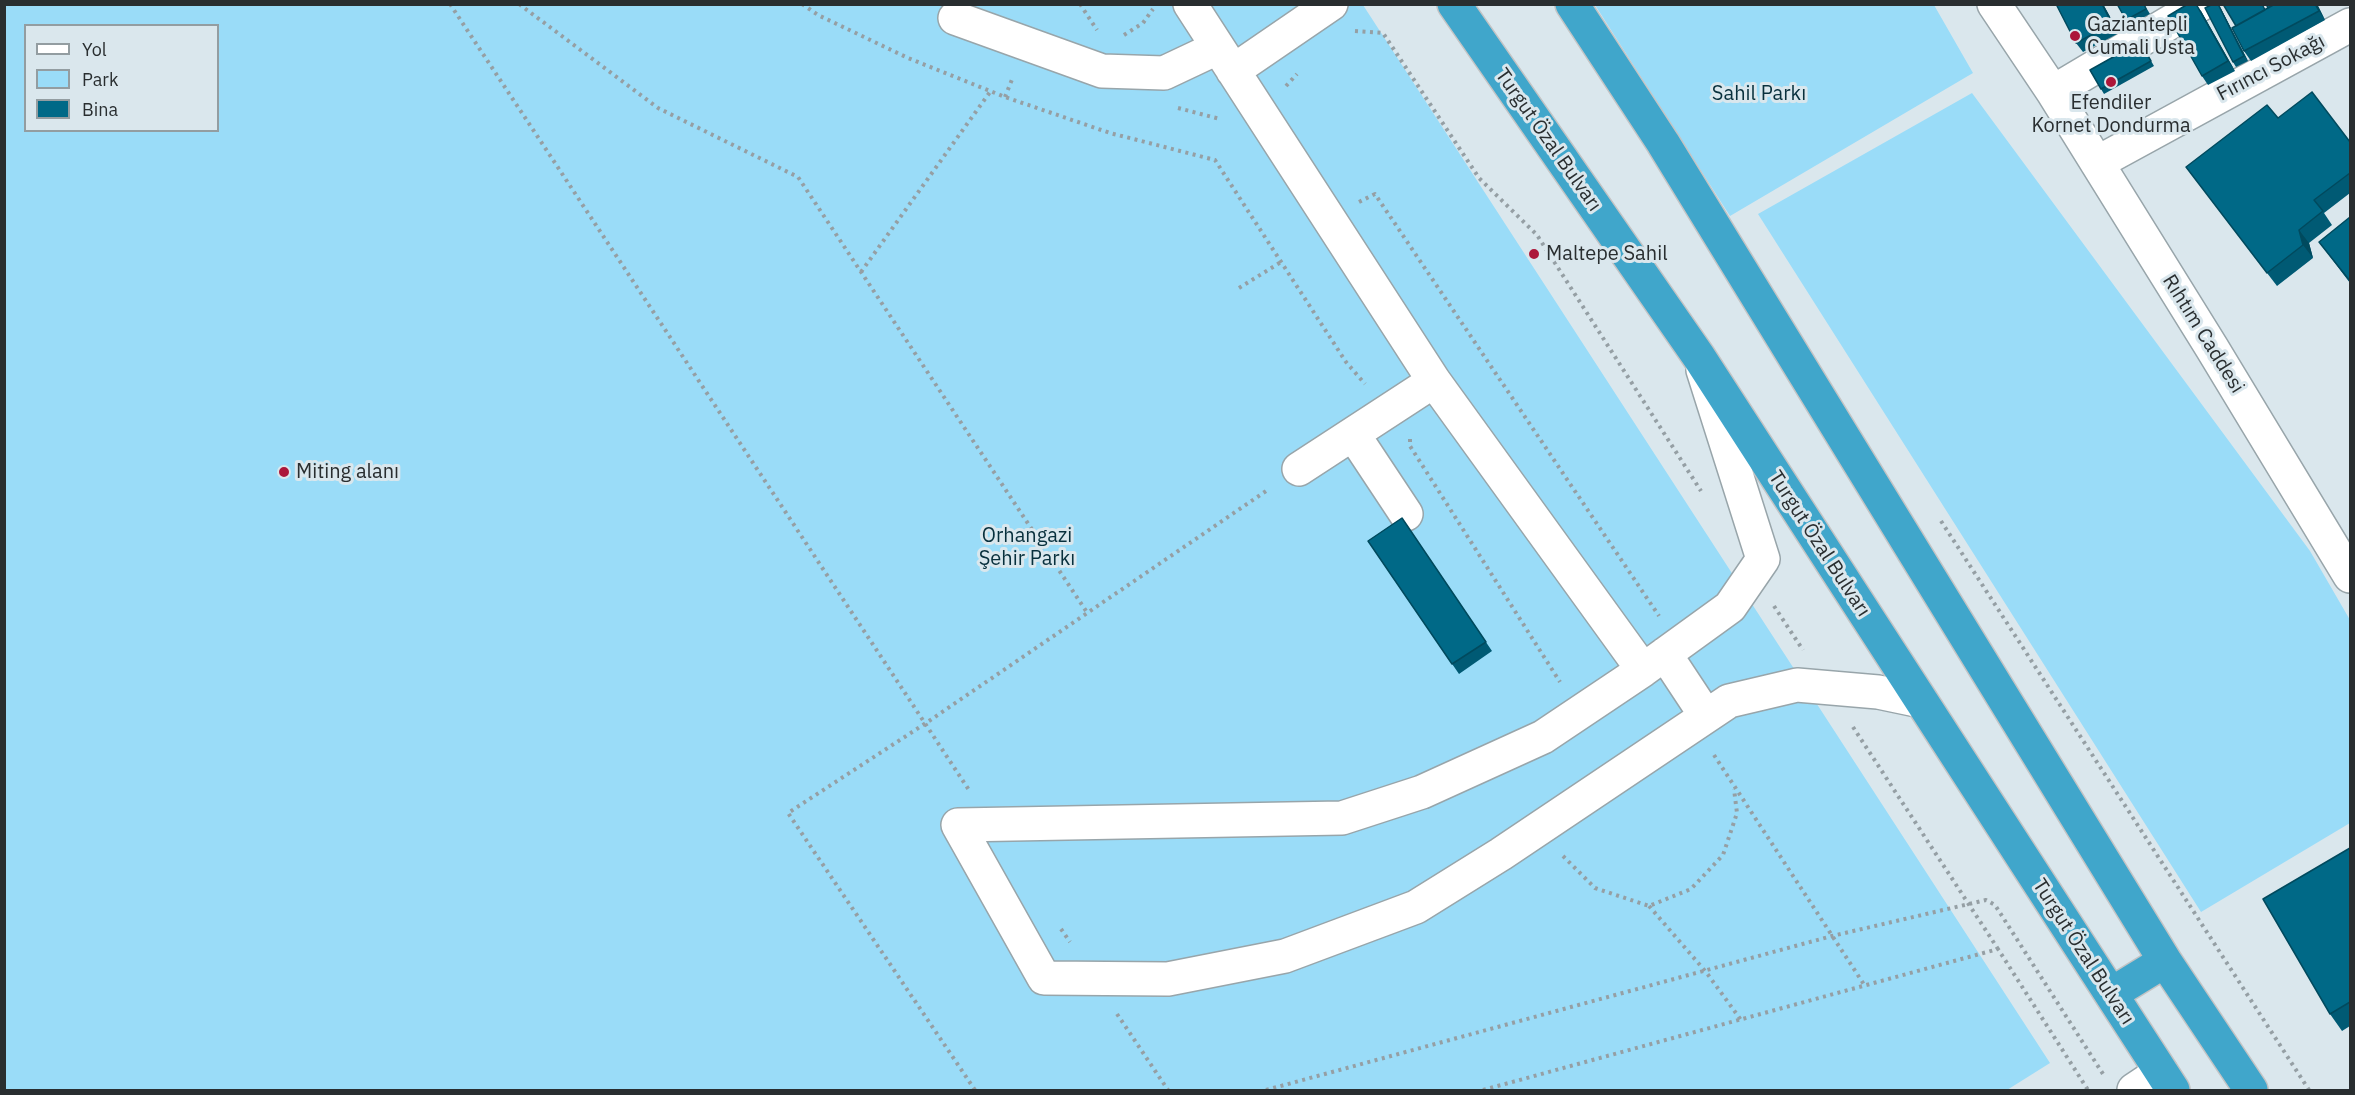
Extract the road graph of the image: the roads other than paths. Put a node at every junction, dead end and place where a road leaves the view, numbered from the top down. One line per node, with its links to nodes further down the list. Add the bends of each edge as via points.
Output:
1 (1331, 4): 12 (street)
2 (1454, 4): 15 (highway, Turgut Özal Bulvarı)
3 (1572, 4): 24 (highway, via 1663,143)
4 (1994, 4): 13 (street, Rıhtım Caddesi)
5 (2008, 4): 13 (street, Rıhtım Caddesi)
6 (2201, 4): 13 (street)
7 (2345, 4): 9 (street)
8 (1197, 7): 12 (street)
9 (2350, 13)
10 (955, 18): 12 (street, via 1102,71 1164,73)
11 (2350, 25): 14 (street, Fırıncı Sokağı)
12 (1225, 60): 16 (street)
13 (2053, 92): 14 (street, Rıhtım Caddesi)
14 (2097, 163): 20 (street, Rıhtım Caddesi)
15 (1699, 357): 21 (street, via 1763,559 1730,607); 22 (highway, Turgut Özal Bulvarı)
16 (1434, 381): 17 (street); 21 (street)
17 (1353, 434): 18 (street); 19 (street)
18 (1299, 469)
19 (1406, 514)
20 (2350, 576)
21 (1653, 662): 23 (street); 23 (street, via 1543,737 1422,792 1342,818 958,825 1044,978 1168,979 1285,956 1416,907)
22 (1921, 701): 23 (street, via 1878,692 1797,685 1729,701); 25 (highway, Turgut Özal Bulvarı)
23 (1700, 721)
24 (2165, 961): 25 (highway); 28 (highway)
25 (2111, 994): 26 (highway, Turgut Özal Bulvarı)
26 (2167, 1081): 27 (street)
27 (2121, 1086)
28 (2251, 1090)

